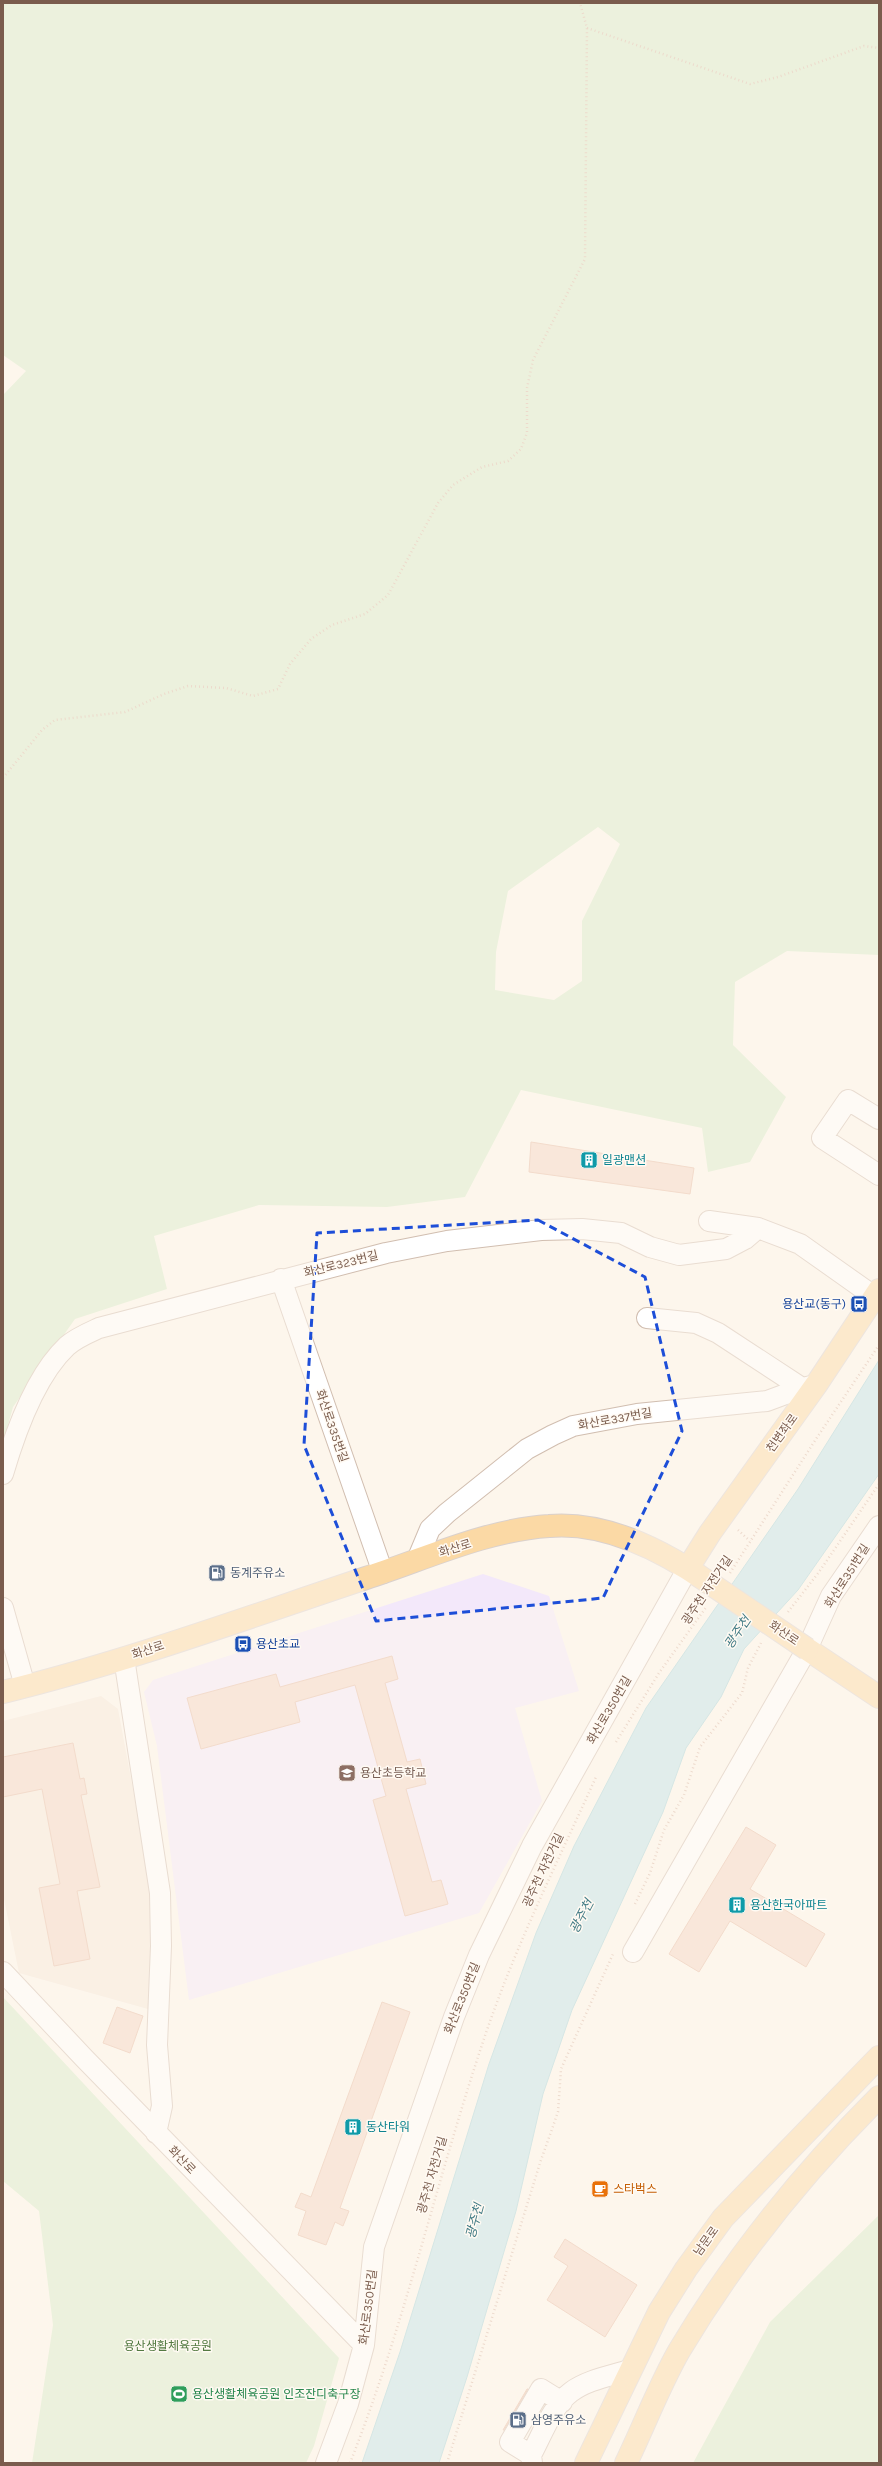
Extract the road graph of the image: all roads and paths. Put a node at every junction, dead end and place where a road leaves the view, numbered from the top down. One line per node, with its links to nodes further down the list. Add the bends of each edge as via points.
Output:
1 (580, 3): 2 (path)
2 (587, 28): 3 (path, via 750,84 778,78 864,46); 4 (path, via 585,259 533,360 527,388 527,433 521,449 508,461 482,467 454,485 438,503 388,595 365,614 332,625 311,638 290,664 278,689 253,696 226,688 188,686 125,712 55,720 42,730)
3 (879, 48)
4 (3, 778)
5 (879, 1119): 6 (street, via 848,1100 822,1138)
6 (879, 1174)
7 (709, 1221): 8 (street, 천변좌로)
8 (758, 1228): 9 (street, 화산로323번길, via 745,1239 726,1249 678,1255 650,1247 621,1233 582,1229 541,1230 386,1253); 10 (street, 천변좌로, via 800,1244)
9 (281, 1279): 14 (street, 화산로323번길, via 111,1324 85,1335 68,1346 43,1379 12,1442); 18 (street, 화산로335번길)
10 (877, 1294): 13 (main road, 천변좌로)
11 (647, 1318): 13 (street, via 696,1323)
12 (879, 1345): 19 (path, 광주천 자전거길)
13 (809, 1386): 16 (street, 화산로337번길, via 767,1401 637,1414 574,1426 553,1435 527,1449 447,1512 430,1529); 17 (main road, 천변좌로)
14 (3, 1474)
15 (879, 1526): 21 (street, 화산로351번길, via 831,1596)
16 (417, 1560): 17 (main road, 화산로, via 486,1538 525,1529 568,1526 601,1530 632,1539); 18 (main road, 화산로)
17 (688, 1568): 19 (main road, 화산로); 33 (street, 화산로350번길, via 560,1794 479,1955 423,2103 374,2248)
18 (383, 1572): 22 (main road, 화산로)
19 (715, 1586): 21 (main road, 화산로, bridge); 26 (path, 광주천 자전거길)
20 (3, 1608): 23 (street)
21 (807, 1649): 25 (main road, 화산로); 28 (street, 화산로351번길)
22 (124, 1658): 23 (main road, 화산로); 32 (street, via 160,1893 162,1946 157,2045 162,2106)
23 (25, 1686): 24 (main road, 화산로)
24 (3, 1692)
25 (879, 1697)
26 (614, 1744)
27 (598, 1771): 37 (path, 광주천 자전거길, via 539,1898 488,2028 434,2195 395,2339)
28 (633, 1952)
29 (3, 1972): 32 (street, 화산로)
30 (879, 2057): 34 (main road, 남문로, via 723,2218 659,2312)
31 (879, 2097): 39 (main road, via 799,2182 719,2287 678,2352)
32 (156, 2133): 33 (street, 화산로)
33 (364, 2345): 36 (street, 화산로350번길, via 348,2404)
34 (629, 2370): 35 (street, via 590,2382 570,2392 562,2402 541,2389 510,2442); 38 (main road, 남문로)
35 (531, 2459)
36 (326, 2463)
37 (350, 2463)
38 (586, 2463)
39 (626, 2463)

